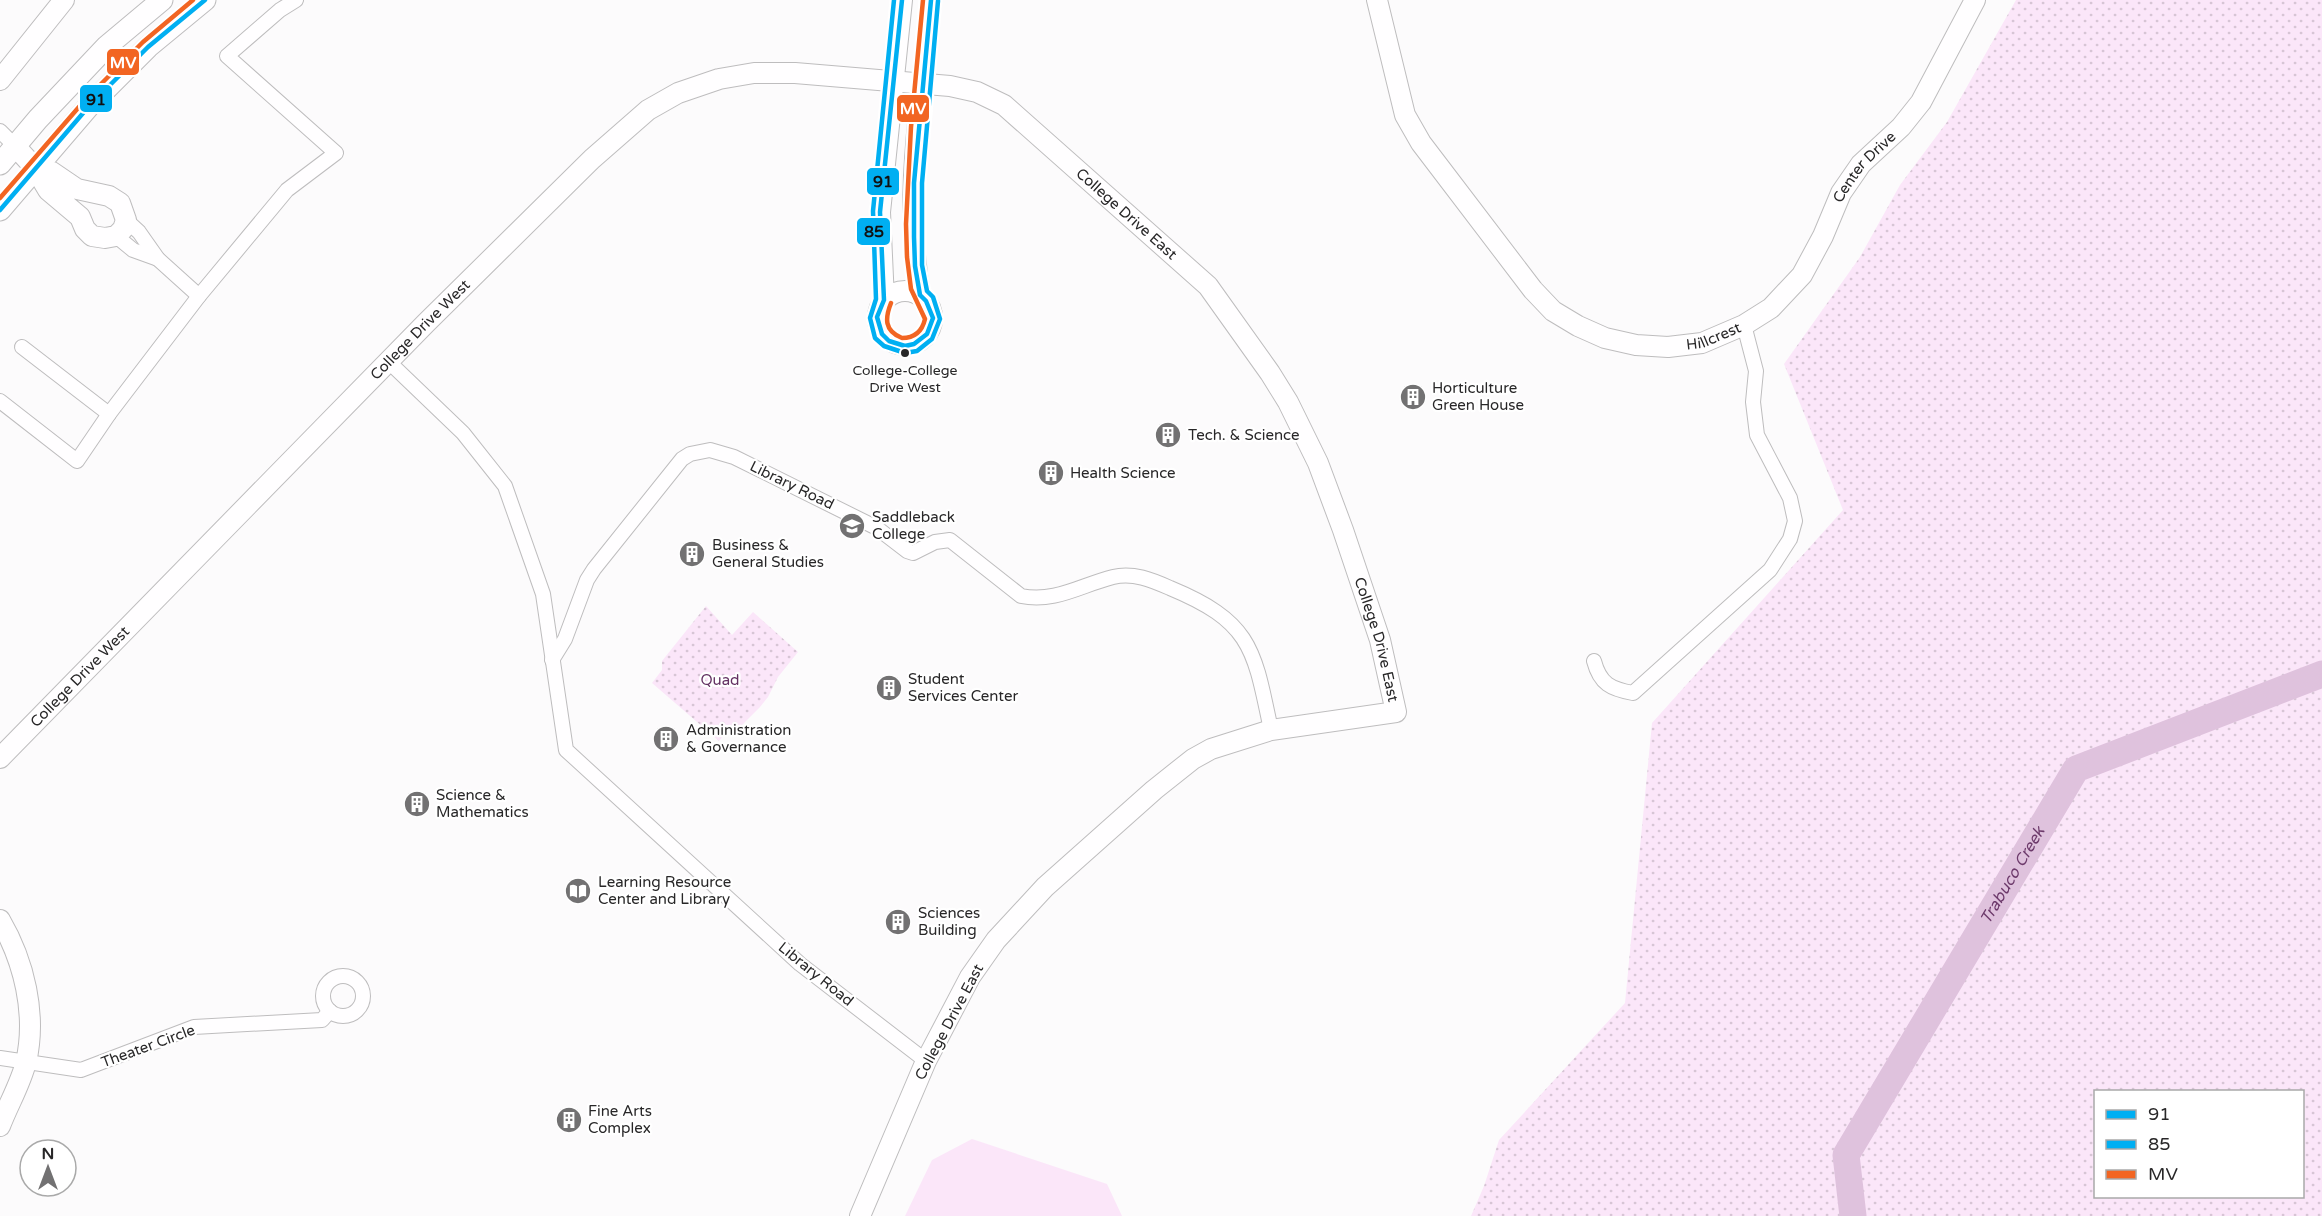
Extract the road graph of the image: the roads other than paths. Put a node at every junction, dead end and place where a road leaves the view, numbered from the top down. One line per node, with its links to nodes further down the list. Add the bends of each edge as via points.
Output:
1 (64, 0): 9 (street)
2 (162, 0): 12 (main road, via 107,46 38,119)
3 (205, 0): 14 (main road, via 147,47)
4 (296, 0): 18 (street, via 227,56 336,153 287,189)
5 (902, 0): 10 (street)
6 (931, 0): 11 (street)
7 (1377, 0): 20 (street, Hillcrest, via 1405,115 1421,143 1553,311 1605,338 1636,345 1702,343)
8 (1975, 0): 20 (street, Center Drive, via 1921,102 1901,127 1861,164 1841,193 1802,275 1772,308)
9 (0, 80)
10 (893, 82): 11 (street, College Drive West); 19 (street, via 880,213); 22 (street, College Drive West, via 754,73 719,78 678,93 648,110 592,159)
11 (922, 84): 17 (street, via 914,183 915,266); 27 (street, College Drive East, via 977,92 1004,105 1208,286 1288,402 1318,463 1343,530 1380,640 1396,712)
12 (7, 139): 13 (main road); 14 (street)
13 (0, 164)
14 (35, 168): 15 (main road); 16 (street, via 52,172 77,189 109,196 120,203); 16 (street, via 48,189 80,217 92,236 105,238)
15 (0, 210)
16 (121, 228): 18 (street, via 139,232 158,259)
17 (920, 295): 19 (street, via 897,292); 19 (street, via 931,309 931,326 921,340 905,346 888,340 878,327 877,317)
18 (199, 296): 24 (street)
19 (884, 300)
20 (1744, 325): 26 (street, Hillcrest, via 1756,371 1753,402 1757,435 1790,498 1795,521 1790,539 1770,570 1633,693 1612,689 1597,673)
21 (22, 347): 24 (street)
22 (389, 362): 25 (street, Library Road, via 463,433 505,486 543,594); 28 (street, College Drive West)
23 (0, 401): 24 (street, via 77,461)
24 (109, 414)
25 (552, 660): 27 (street, Library Road, via 565,639 594,569 682,459 710,450 734,457 838,508 877,528 912,553 950,540 1021,596 1046,598 1128,575 1154,581 1198,600 1216,611 1245,640 1258,668); 32 (street, Library Road, via 566,750 800,964)
26 (1594, 662)
27 (1271, 730): 32 (street, College Drive East, via 1192,759 1045,887 996,940 970,977)
28 (0, 758)
29 (0, 920): 33 (street, via 25,981 30,1028)
30 (330, 1011): 33 (street, Theater Circle, via 322,1020 194,1027 81,1070)
31 (0, 1058): 33 (street, Theater Circle)
32 (926, 1061): 35 (street, College Drive East)
33 (26, 1062): 34 (street)
34 (0, 1126)
35 (860, 1216)

